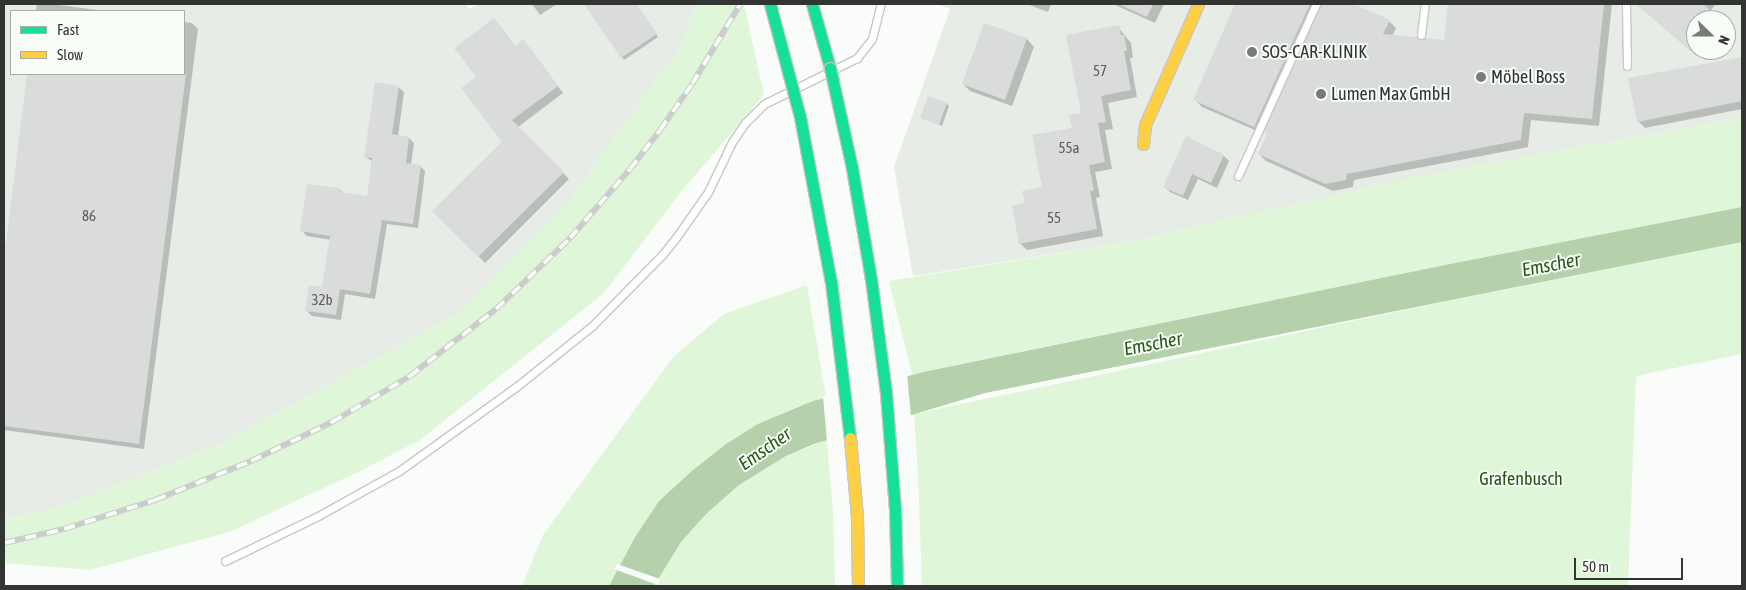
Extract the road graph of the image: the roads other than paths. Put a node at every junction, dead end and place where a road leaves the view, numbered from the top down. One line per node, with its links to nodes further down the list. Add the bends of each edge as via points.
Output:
1 (770, 4): 13 (main road, bridge, via 800,117 831,282 852,467)
2 (812, 4): 14 (main road, bridge, via 852,168 871,279 886,402 895,509)
3 (881, 4): 12 (lane, via 872,39 857,58 764,104 745,123 708,192 662,255 592,326 516,387 399,471 318,516)
4 (1198, 4): 10 (main road, via 1145,125)
5 (1316, 4): 11 (lane)
6 (1425, 4): 8 (lane)
7 (1626, 4): 9 (lane)
8 (1421, 35)
9 (1627, 66)
10 (1143, 144)
11 (1238, 176)
12 (225, 561)
13 (858, 586)
14 (897, 586)

